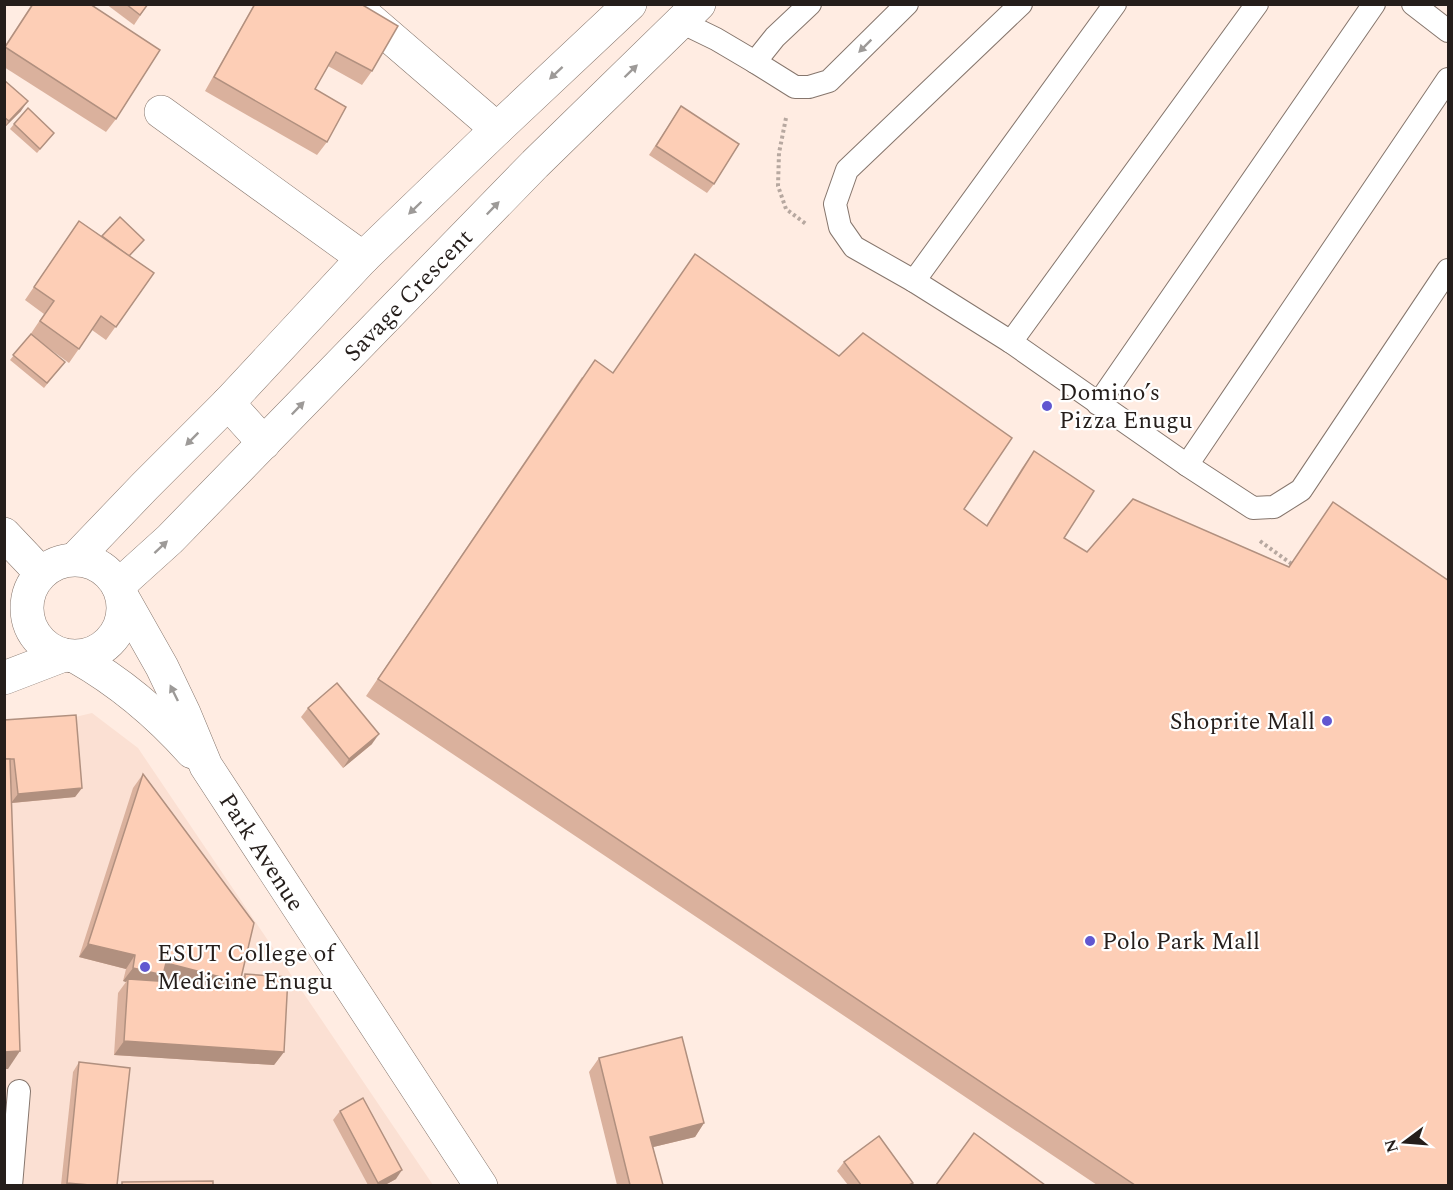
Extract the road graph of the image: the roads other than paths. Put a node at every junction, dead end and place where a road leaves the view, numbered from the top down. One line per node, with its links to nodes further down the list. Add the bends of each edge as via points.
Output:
1 (352, 4): 15 (main road)
2 (630, 4): 15 (main road, one-way to 15)
3 (810, 4): 12 (lane)
4 (907, 4): 12 (lane, one-way to 12, via 830,81 795,87)
5 (1021, 4): 18 (lane, via 847,170 835,204 840,227 854,247)
6 (1114, 4): 18 (lane)
7 (1257, 4): 19 (lane)
8 (1374, 4): 21 (lane)
9 (1413, 4): 11 (lane)
10 (690, 14): 12 (lane, via 716,39); 22 (main road, Savage Crescent, one-way to 10, via 535,164)
11 (1449, 31)
12 (755, 62)
13 (1449, 79): 23 (lane)
14 (161, 112): 16 (main road)
15 (497, 129): 16 (main road, one-way to 16)
16 (363, 258): 20 (main road)
17 (1449, 270): 23 (lane, via 1301,490 1274,507 1253,508)
18 (914, 281): 19 (lane)
19 (1011, 342): 21 (lane)
20 (228, 403): 22 (main road); 25 (main road, one-way to 25)
21 (1098, 405): 23 (lane)
22 (264, 443): 27 (main road, Savage Crescent, one-way to 22)
23 (1187, 465)
24 (4, 534): 26 (main road)
25 (75, 559): 26 (main road, via 61,561); 27 (main road, via 100,567)
26 (41, 573): 28 (main road)
27 (120, 592): 29 (main road, via 123,615 113,638 100,650); 31 (main road, Park Avenue, one-way to 27, via 162,667)
28 (16, 617): 29 (main road, via 29,621 44,645)
29 (70, 656): 30 (main road); 31 (main road, via 99,670 155,713)
30 (4, 678)
31 (206, 766): 34 (main road, Park Avenue)
32 (19, 1091): 33 (lane)
33 (11, 1185)
34 (482, 1185)

